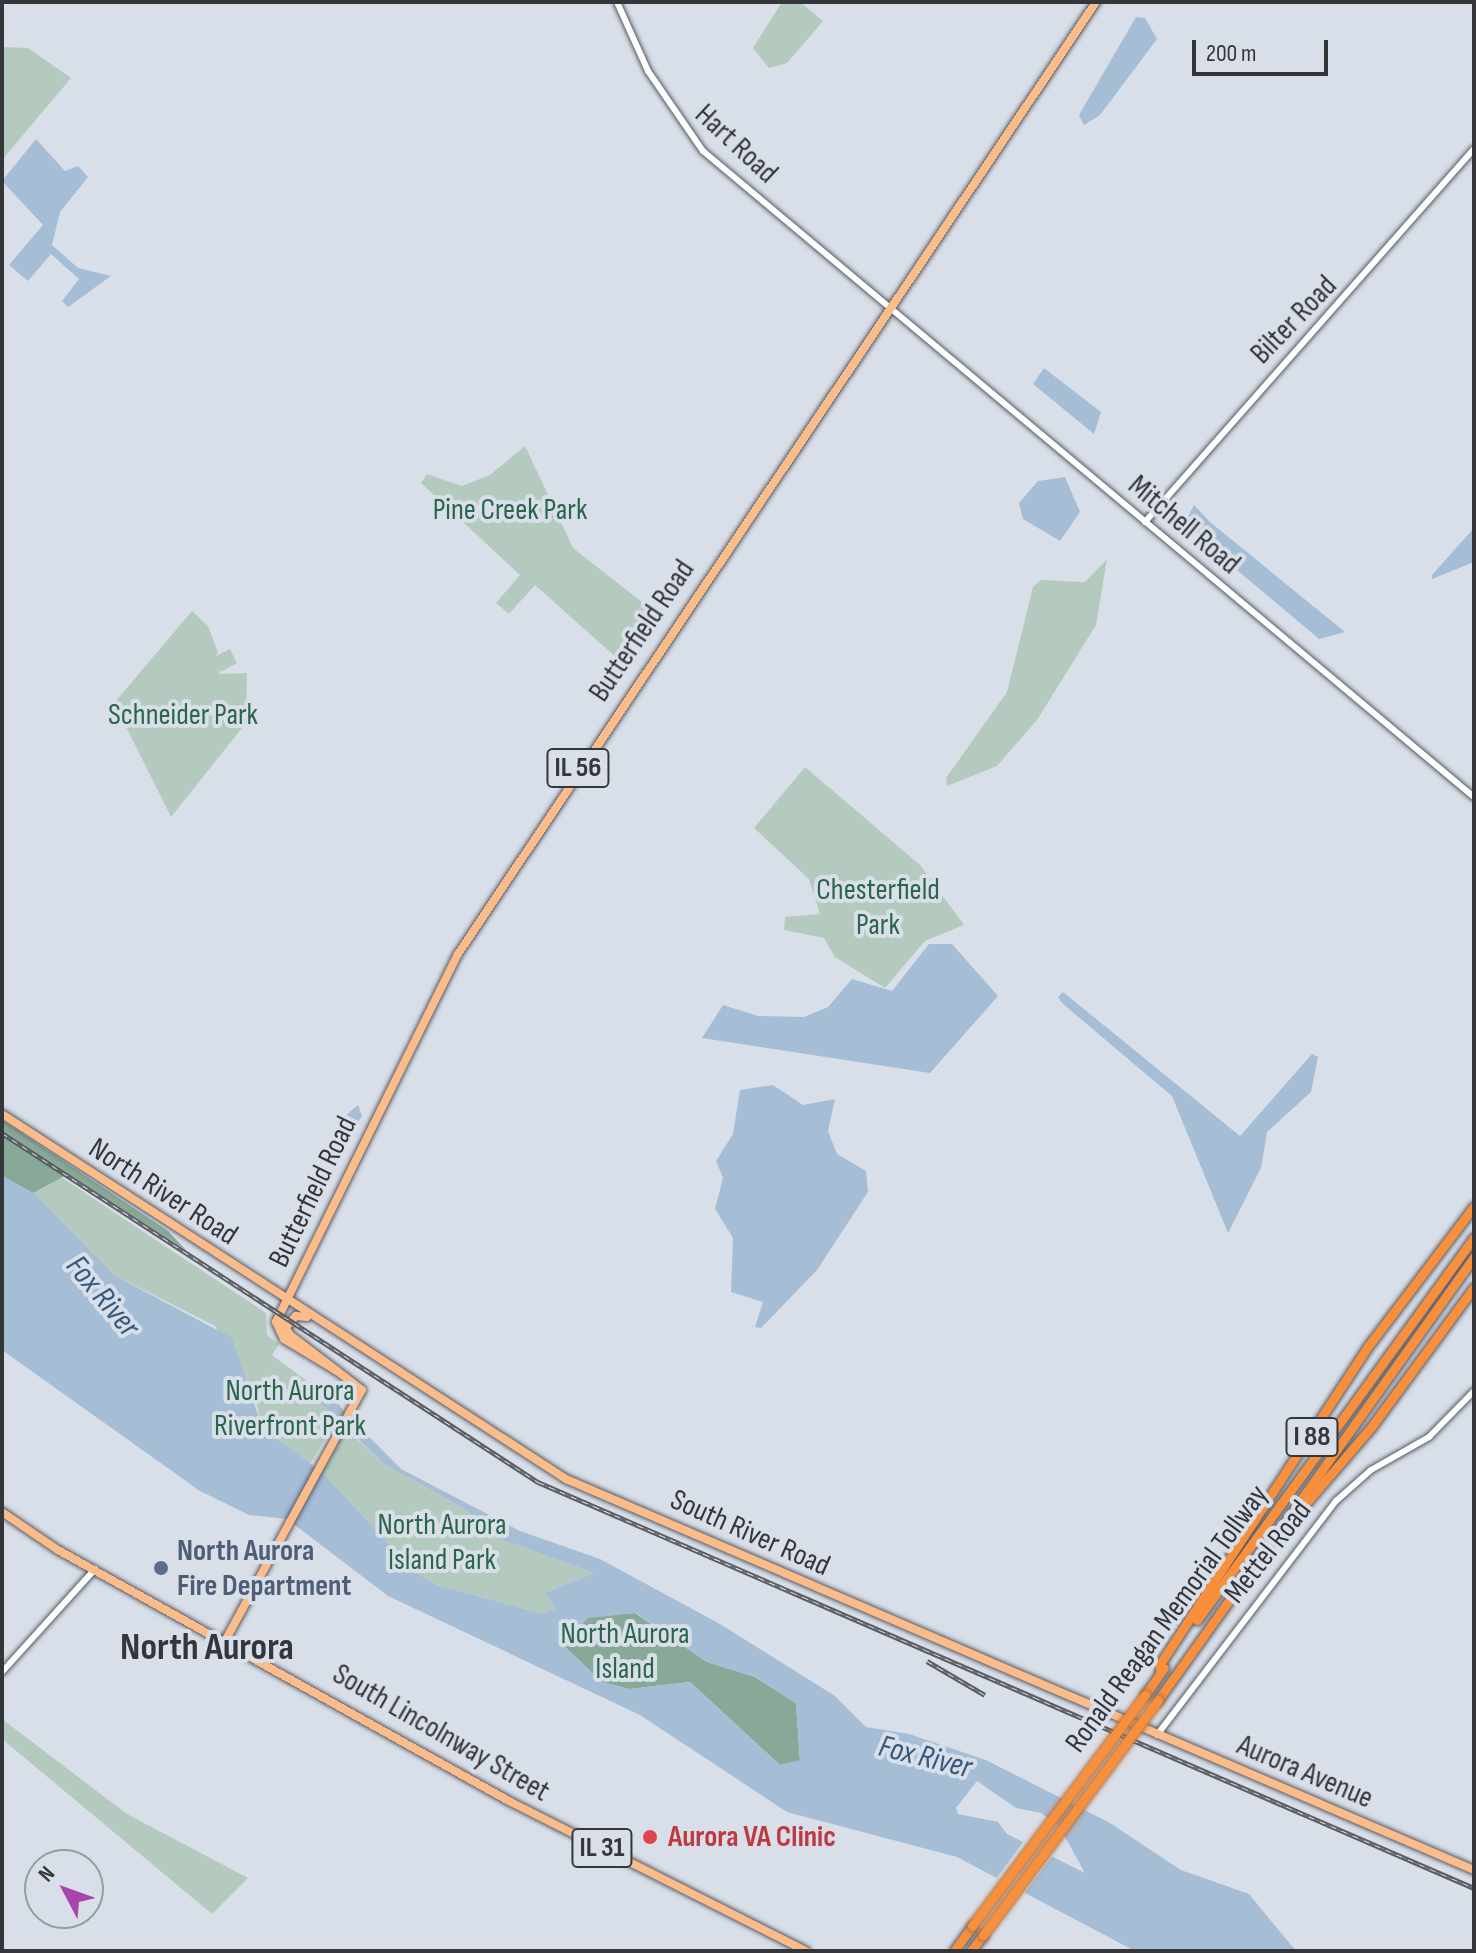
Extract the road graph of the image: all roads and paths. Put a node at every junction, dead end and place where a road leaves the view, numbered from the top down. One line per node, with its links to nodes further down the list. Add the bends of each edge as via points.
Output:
1 (617, 2): 4 (street, Hart Road, via 648,71 703,151)
2 (1096, 2): 5 (main road, Butterfield Road / IL 56)
3 (1474, 149): 6 (street, Bilter Road)
4 (867, 284): 5 (street, Mitchell Road)
5 (891, 304): 6 (street, Mitchell Road); 13 (main road, Butterfield Road / IL 56, via 486,906)
6 (1145, 522): 7 (street, Mitchell Road)
7 (1474, 797)
8 (2, 1114): 13 (main road, North River Road)
9 (1474, 1206): 25 (highway, I 88, via 1369,1345 1160,1664)
10 (1474, 1237): 25 (highway, Ronald Reagan Memorial Tollway / I 88)
11 (1474, 1257): 21 (highway, Ronald Reagan Memorial Tollway / I 88)
12 (1474, 1287): 21 (highway, I 88, via 1372,1426)
13 (286, 1301): 14 (main road, Butterfield Road / IL 56); 15 (main road, North River Road)
14 (279, 1317): 16 (main road); 18 (main road, via 276,1327 284,1339)
15 (309, 1317): 16 (main road, via 296,1316); 17 (main road, North River Road)
16 (286, 1327): 18 (main road)
17 (379, 1362): 26 (main road, South River Road, via 577,1484)
18 (337, 1371): 23 (main road, via 362,1390)
19 (1474, 1391): 27 (street, Mettel Road, via 1429,1437 1371,1470 1336,1501)
20 (2, 1512): 22 (main road, IL 31)
21 (1263, 1550): 31 (highway, Ronald Reagan Memorial Tollway / I 88, bridge)
22 (95, 1569): 23 (main road, IL 31); 24 (street)
23 (225, 1641): 29 (main road, South Lincolnway Street / IL 31, via 502,1797)
24 (2, 1672)
25 (1160, 1673): 30 (highway, Ronald Reagan Memorial Tollway / I 88, bridge)
26 (1117, 1718): 27 (main road, Aurora Avenue)
27 (1157, 1735): 28 (main road, Aurora Avenue)
28 (1474, 1870)
29 (806, 1951)
30 (954, 1951)
31 (971, 1951)

